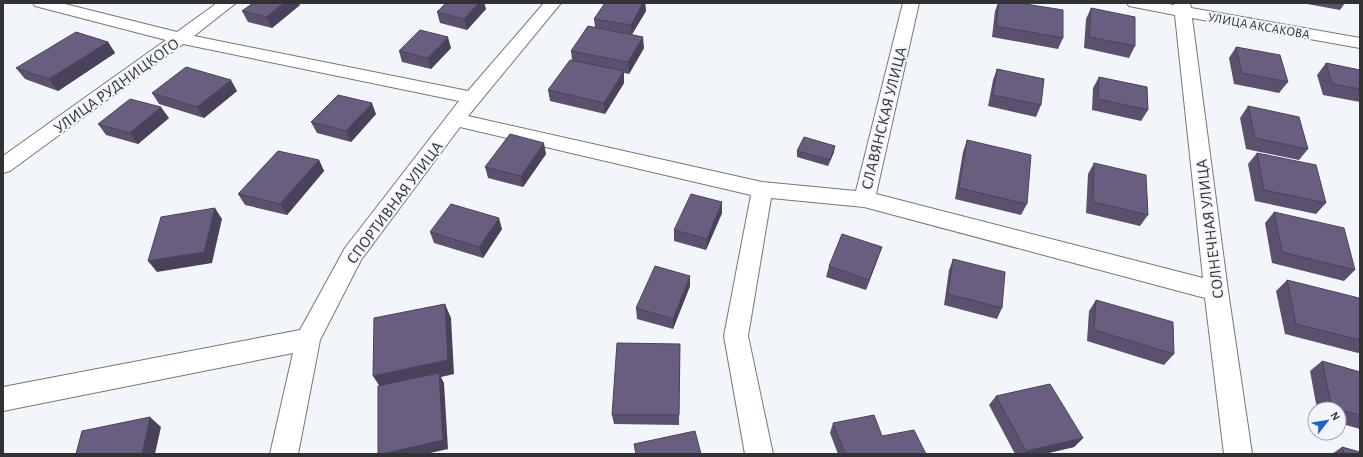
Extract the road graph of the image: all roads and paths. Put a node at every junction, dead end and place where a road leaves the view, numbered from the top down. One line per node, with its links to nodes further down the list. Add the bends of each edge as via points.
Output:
1 (40, 3): 7 (street)
2 (228, 3): 7 (street, УЛИЦА РУДНИЦКОГО)
3 (553, 3): 9 (street, СПОРТИВНАЯ УЛИЦА)
4 (912, 3): 13 (street, СЛАВЯНСКАЯ УЛИЦА)
5 (1135, 3): 6 (street, УЛИЦА АКСАКОВА)
6 (1183, 7): 8 (street, УЛИЦА АКСАКОВА); 14 (street, СОЛНЕЧНАЯ УЛИЦА)
7 (180, 38): 9 (street); 11 (street, УЛИЦА РУДНИЦКОГО)
8 (1360, 43)
9 (472, 98): 10 (street, СПОРТИВНАЯ УЛИЦА)
10 (456, 120): 12 (street, СЛАВЯНСКАЯ УЛИЦА); 15 (street, СПОРТИВНАЯ УЛИЦА, via 352,254)
11 (3, 166)
12 (762, 190): 13 (street, СЛАВЯНСКАЯ УЛИЦА); 18 (street, via 736,336)
13 (864, 200): 14 (street)
14 (1216, 291): 19 (street, СОЛНЕЧНАЯ УЛИЦА)
15 (308, 339): 16 (street); 17 (street, СПОРТИВНАЯ УЛИЦА)
16 (3, 399)
17 (284, 454)
18 (759, 454)
19 (1238, 454)

